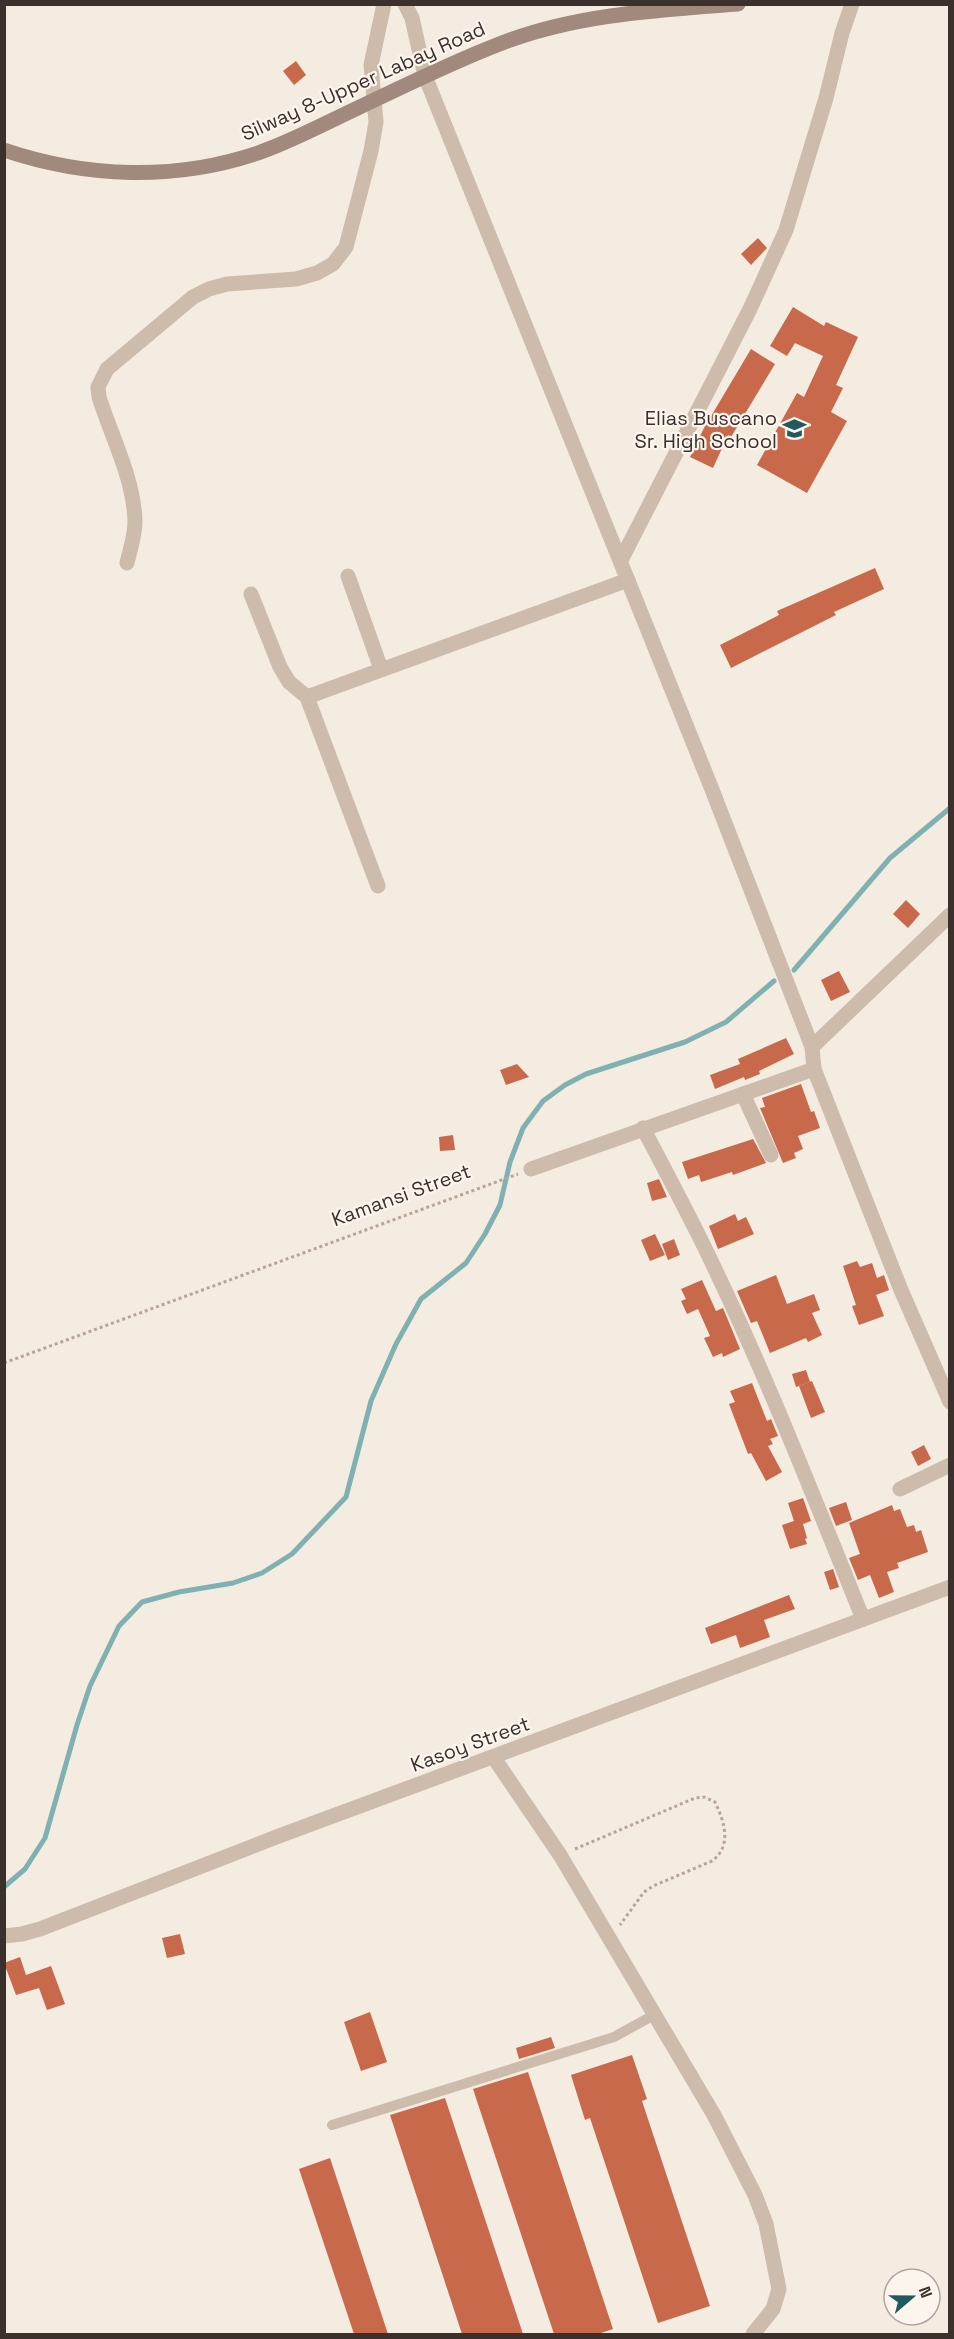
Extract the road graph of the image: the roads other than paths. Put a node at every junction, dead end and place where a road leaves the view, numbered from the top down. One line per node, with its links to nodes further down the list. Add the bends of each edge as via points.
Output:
1 (384, 4): 6 (street, via 371,65)
2 (405, 4): 5 (street)
3 (738, 4): 5 (main road, Silway 8-Upper Labay Road, via 562,25 503,42)
4 (852, 4): 8 (street, via 786,230 750,309)
5 (425, 76): 6 (main road, Silway 8-Upper Labay Road); 8 (street)
6 (374, 100): 7 (main road, Silway 8-Upper Labay Road, via 258,153 192,170 153,174 104,172 60,166); 9 (street, via 376,122 354,221 346,247 333,264 296,279 209,289 193,297 116,359 101,378 99,398 133,504 135,524)
7 (4, 150)
8 (621, 560): 11 (street)
9 (127, 563)
10 (348, 576): 13 (street)
11 (628, 580): 13 (street); 17 (street)
12 (251, 594): 14 (street, via 280,668)
13 (381, 669): 14 (street)
14 (307, 697): 15 (street)
15 (378, 886)
16 (950, 915): 17 (street)
17 (812, 1047): 18 (street)
18 (814, 1069): 19 (street); 23 (street, via 901,1290)
19 (743, 1094): 20 (street); 21 (street)
20 (644, 1128): 22 (street); 27 (street, via 739,1321)
21 (771, 1155)
22 (531, 1169)
23 (950, 1402)
24 (950, 1465): 25 (street)
25 (900, 1489)
26 (950, 1587): 27 (street, Kasoy Street)
27 (863, 1619): 28 (street, Kasoy Street)
28 (494, 1758): 29 (street, Kasoy Street, via 40,1929); 30 (street, via 560,1855)
29 (4, 1936)
30 (654, 2015): 31 (lane, via 614,2037); 32 (street, via 714,2115 766,2224 778,2299)
31 (332, 2125)
32 (753, 2334)

